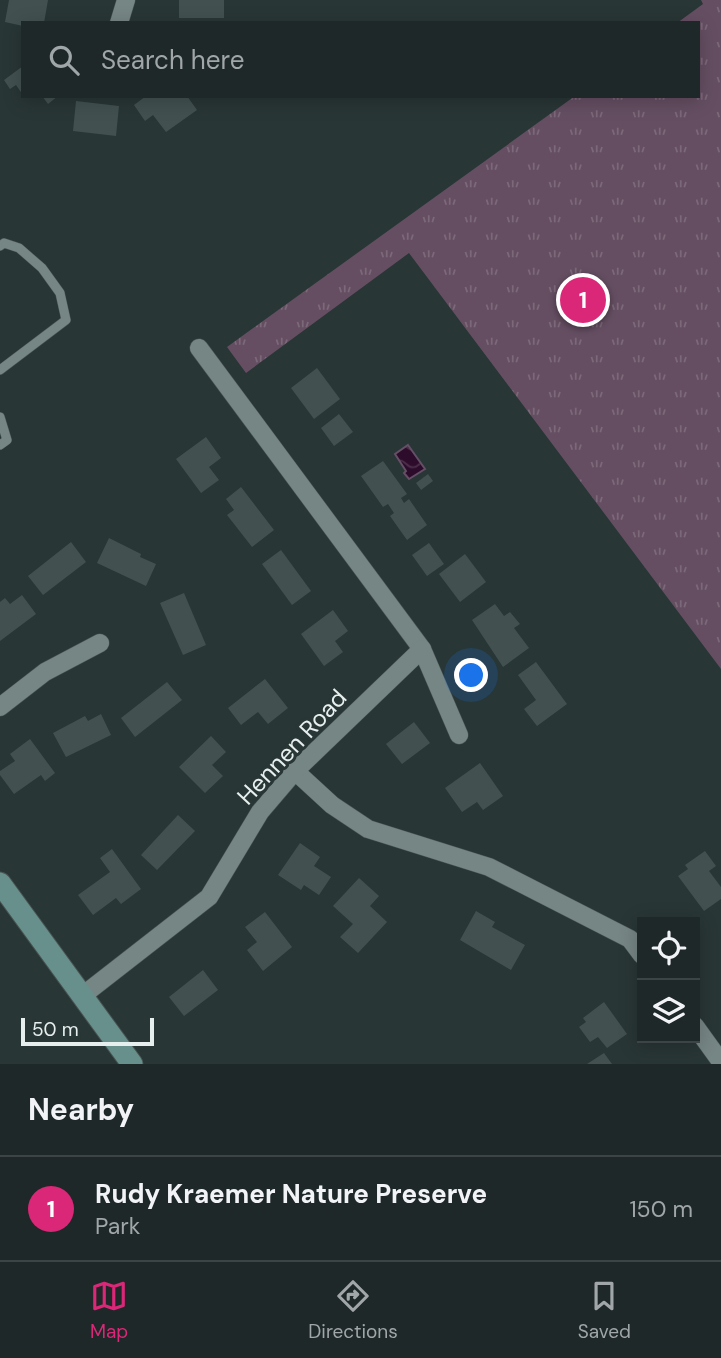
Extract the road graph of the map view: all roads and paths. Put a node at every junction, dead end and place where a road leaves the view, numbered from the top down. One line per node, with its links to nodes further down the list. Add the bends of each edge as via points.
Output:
1 (126, 0): 2 (street)
2 (120, 21)
3 (0, 246): 5 (lane, via 19,248 42,268 60,293 66,320)
4 (199, 348): 9 (street)
5 (0, 370)
6 (0, 417): 7 (lane, via 7,440)
7 (0, 445)
8 (100, 643): 10 (street, via 45,672)
9 (422, 649): 11 (street); 12 (street, Hennen Road)
10 (0, 707)
11 (458, 735)
12 (296, 771): 14 (street, via 332,805 368,829 489,867 631,939); 15 (street, Hennen Road, via 260,812 209,897)
13 (0, 883): 15 (main road)
14 (637, 948)
15 (82, 996): 18 (main road)
16 (700, 1033): 17 (street)
17 (721, 1062)
18 (132, 1064)

